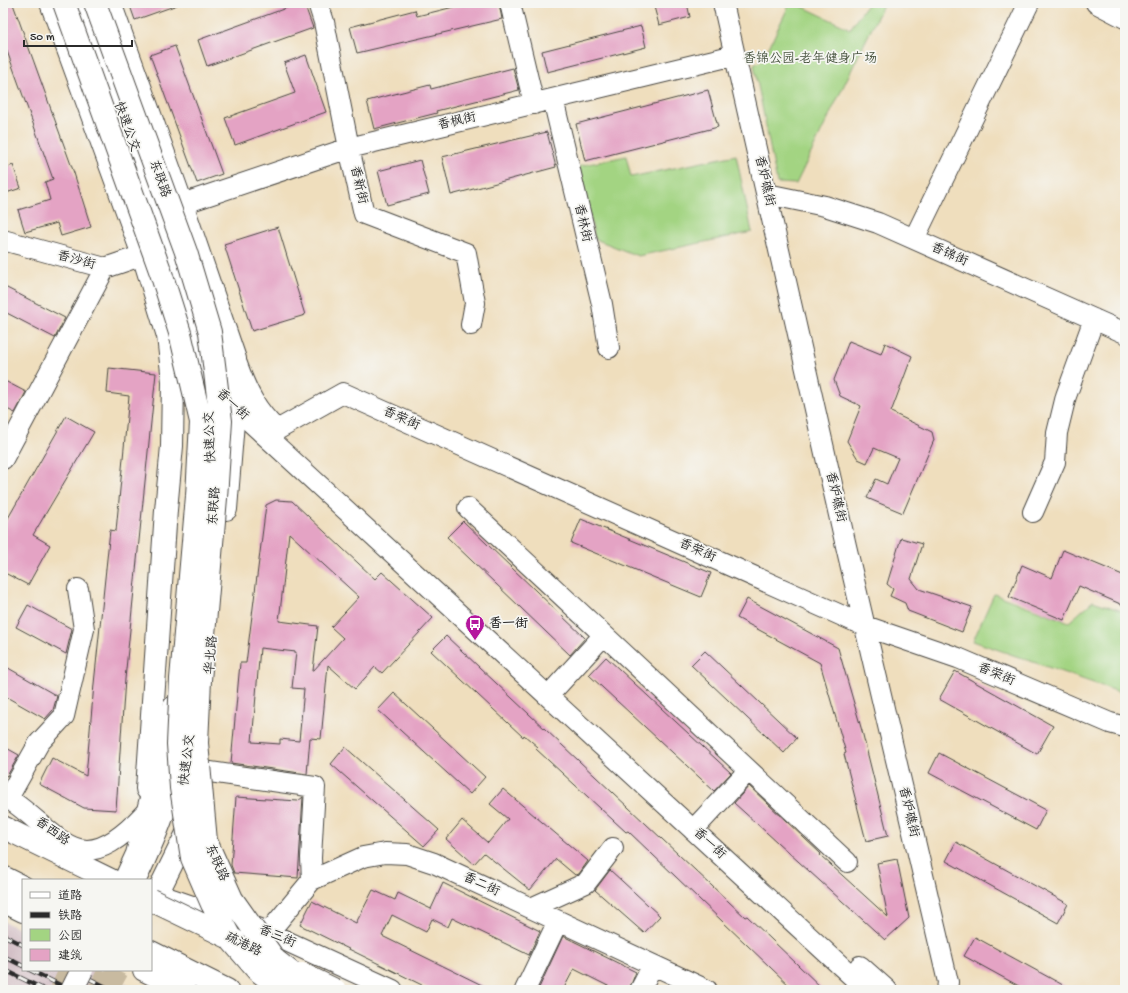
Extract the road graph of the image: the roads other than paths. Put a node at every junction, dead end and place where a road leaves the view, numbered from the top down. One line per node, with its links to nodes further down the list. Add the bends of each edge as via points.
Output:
1 (51, 3): 22 (main road)
2 (64, 3): 39 (main road, 东联路, bridge, via 162,273 180,333 201,422)
3 (77, 3): 21 (street, 快速公交)
4 (82, 3): 21 (street, 快速公交)
5 (95, 3): 68 (main road, 东联路, bridge, via 186,252 210,332 221,421 197,743 206,841 232,899 275,960)
6 (110, 3): 17 (main road, 华北路)
7 (318, 3): 15 (street, 香新街)
8 (510, 3): 14 (street, 香林街)
9 (724, 3): 13 (street, 香炉礁街)
10 (1029, 3): 19 (street)
11 (1096, 3): 12 (street)
12 (1125, 18)
13 (735, 55): 14 (street, 香枫街); 16 (street, 香炉礁街)
14 (543, 101): 15 (street, 香枫街); 28 (street, 香林街, via 602,304)
15 (349, 148): 17 (street, 香枫街); 25 (street, 香新街, via 364,214 466,253 475,303)
16 (767, 194): 19 (street, 香锦街, via 825,206 878,223); 37 (street, 香炉礁街)
17 (182, 204): 18 (main road, 华北路)
18 (194, 238): 21 (street, 香沙街); 29 (main road, 华北路)
19 (914, 239): 24 (street, 香锦街)
20 (3, 240): 23 (street, 香沙街)
21 (167, 247): 22 (street, 香沙街); 30 (street, 快速公交, via 190,319)
22 (143, 255): 23 (street, 香沙街); 27 (main road)
23 (105, 268): 33 (street)
24 (1094, 319): 26 (street, 香锦街); 35 (street, via 1066,396 1057,433 1055,462)
25 (471, 325)
26 (1124, 330)
27 (168, 336): 30 (street, 香一街, via 179,357); 45 (main road, via 173,381 172,446)
28 (609, 348)
29 (235, 359): 31 (main road, 华北路); 32 (street, 香一街, via 251,400)
30 (203, 378): 31 (street, 香一街); 51 (street, 快速公交, via 206,421 205,475 185,695 174,777 156,838); 54 (street, 快速公交, via 212,423 212,476 186,779 178,824)
31 (234, 407): 40 (street, 香一街); 43 (main road, 华北路)
32 (277, 430): 37 (street, 香荣街, via 343,393); 40 (street, 香一街)
33 (3, 459)
34 (468, 508): 38 (street)
35 (1033, 512)
36 (78, 589): 44 (street, via 84,629 64,716 39,743)
37 (866, 626): 41 (street, 香荣街, via 958,658 1110,723); 76 (street, 香炉礁街, via 946,974)
38 (603, 636): 40 (street); 42 (street)
39 (181, 679): 51 (main road, bridge, via 137,854); 67 (main road, 东联路, bridge, via 178,751 192,858 232,941 257,970)
40 (553, 692): 46 (street, 香一街)
41 (1125, 727)
42 (748, 771): 46 (street); 49 (street)
43 (203, 772): 52 (street, via 315,786); 54 (main road, 华北路, via 192,824)
44 (6, 796): 45 (street, 香西路, via 65,845 87,851 103,846 117,837)
45 (144, 814): 51 (main road)
46 (698, 825): 74 (street, 香一街); 75 (street, 香一街)
47 (3, 827): 51 (main road, via 49,850)
48 (613, 848): 56 (street, via 586,883)
49 (847, 862)
50 (3, 877): 53 (main road)
51 (123, 878)
52 (312, 880): 56 (street, 香二街, via 363,857 385,852 407,854 434,863); 59 (street, 香二街)
53 (22, 886)
54 (153, 893): 59 (street, 香三街); 69 (main road, 疏港路, bridge)
55 (3, 901): 57 (main road)
56 (531, 908): 58 (street, 香二街)
57 (22, 910)
58 (558, 921): 61 (street, 香二街); 71 (street)
59 (269, 932): 70 (street, 香三街)
60 (152, 952): 66 (main road)
61 (652, 965): 72 (street); 73 (street, 香二街)
62 (82, 971): 64 (main road, bridge)
63 (146, 971): 65 (main road)
64 (72, 990)
65 (184, 990)
66 (227, 990)
67 (283, 990)
68 (314, 990)
69 (336, 990)
70 (393, 990)
71 (526, 990)
72 (640, 990)
73 (707, 990)
74 (867, 990)
75 (887, 990)
76 (947, 990)

